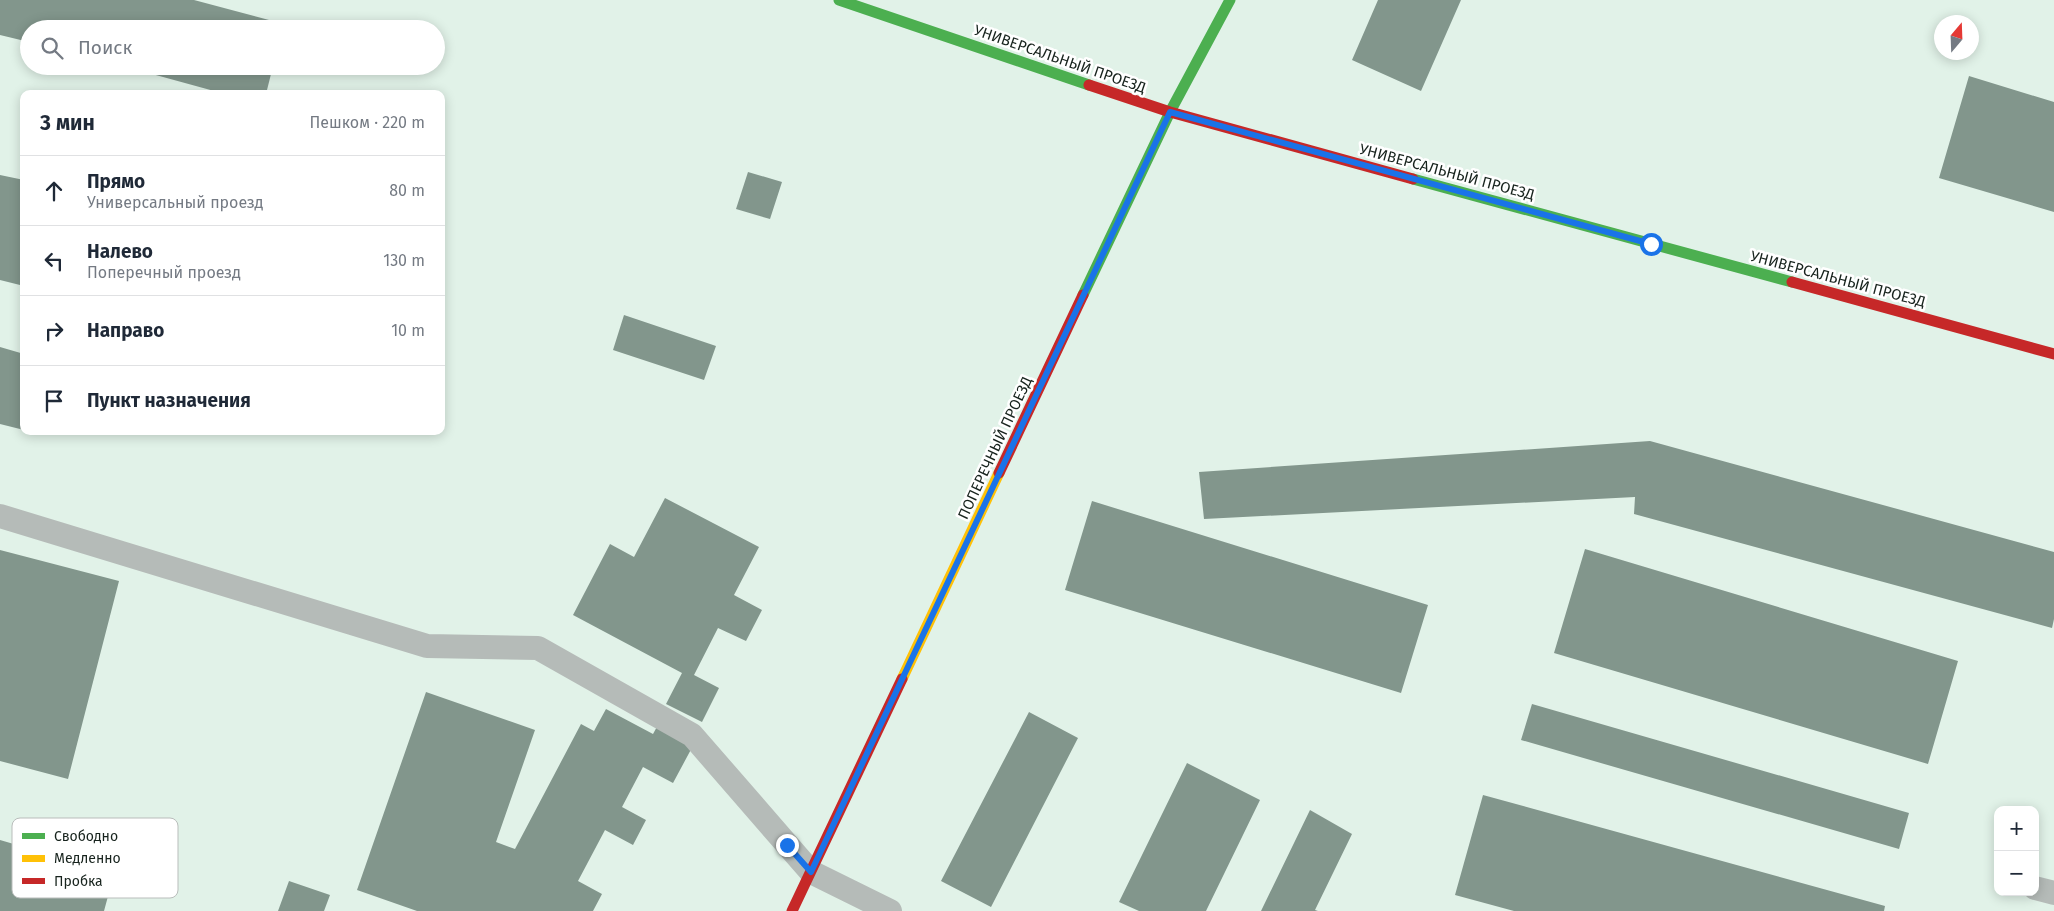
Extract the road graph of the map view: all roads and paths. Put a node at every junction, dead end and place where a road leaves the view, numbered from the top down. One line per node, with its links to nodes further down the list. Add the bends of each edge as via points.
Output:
1 (839, 0): 3 (street, УНИВЕРСАЛЬНЫЙ ПРОЕЗД)
2 (1230, 0): 3 (street, ПОПЕРЕЧНЫЙ ПРОЕЗД)
3 (1170, 112): 4 (street, УНИВЕРСАЛЬНЫЙ ПРОЕЗД); 6 (street, ПОПЕРЕЧНЫЙ ПРОЕЗД)
4 (2054, 354)
5 (0, 516): 6 (lane, via 427,646 538,648 692,735)
6 (811, 872): 9 (street, ПОПЕРЕЧНЫЙ ПРОЕЗД); 10 (lane)
7 (2039, 889): 8 (lane)
8 (2054, 893)
9 (792, 911)
10 (890, 911)

